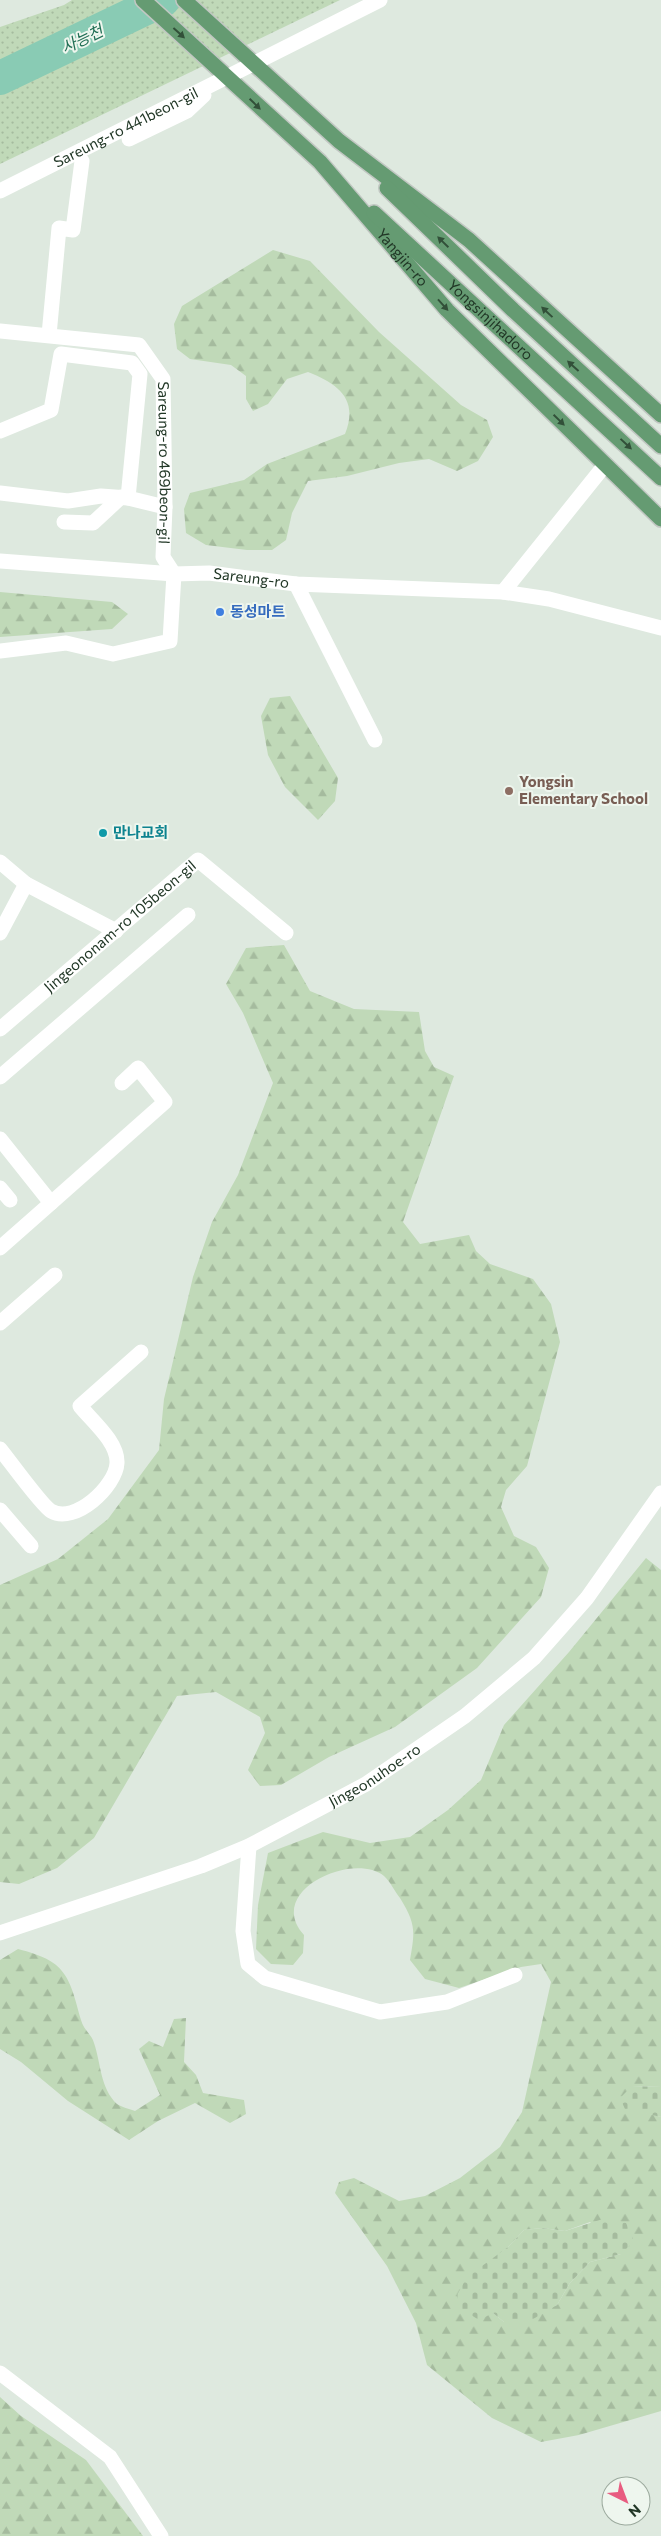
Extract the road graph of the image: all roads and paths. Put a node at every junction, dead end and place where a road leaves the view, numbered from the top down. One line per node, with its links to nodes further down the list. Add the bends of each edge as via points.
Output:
1 (143, 0): 5 (main road, Yangjin-ro, one-way to 5)
2 (184, 0): 4 (main road)
3 (380, 0): 4 (street, Sareung-ro 441beon-gil)
4 (249, 60): 5 (street, Sareung-ro 441beon-gil); 6 (main road)
5 (222, 77): 7 (street, via 187,111); 8 (main road, Yangjin-ro, one-way to 8); 9 (street, Sareung-ro 441beon-gil)
6 (339, 141): 13 (main road, one-way to 6, via 470,240); 15 (main road, Yongsinjihadoro, one-way to 6, via 513,310)
7 (82, 162): 10 (street); 12 (street, via 73,230 59,228)
8 (320, 162): 16 (main road, Yangjin-ro, one-way to 16, via 447,310); 17 (main road, Yongsinjihadoro, one-way to 17)
9 (0, 191)
10 (0, 203)
11 (0, 331): 12 (street, Sareung-ro 469beon-gil)
12 (49, 335): 20 (street, Sareung-ro 469beon-gil, via 139,345 163,379)
13 (661, 415)
14 (0, 431): 19 (street, via 51,410 61,354 132,363 140,374)
15 (661, 446)
16 (605, 465): 21 (main road, Yangjin-ro); 26 (street)
17 (661, 478)
18 (0, 493): 19 (street, via 68,501 101,496)
19 (124, 498): 20 (street); 22 (street, via 94,523)
20 (164, 507): 24 (street, Sareung-ro 469beon-gil, via 163,557)
21 (661, 519)
22 (64, 522)
23 (0, 561): 24 (street, Sareung-ro)
24 (174, 574): 25 (street, Sareung-ro, via 209,573); 28 (street, via 170,641 114,654 66,643)
25 (296, 584): 26 (street, Sareung-ro); 29 (street)
26 (503, 592): 27 (street, Sareung-ro, via 549,599)
27 (661, 628)
28 (0, 651)
29 (375, 740)
30 (0, 862): 31 (street)
31 (26, 884): 33 (street); 34 (street)
32 (188, 915): 37 (street)
33 (116, 930): 35 (street, Jingeononam-ro 105beon-gil, via 198,860); 36 (street, Jingeononam-ro 105beon-gil)
34 (0, 933)
35 (286, 933)
36 (0, 1029)
37 (0, 1077)
38 (122, 1083): 40 (street, via 138,1068 165,1102)
39 (0, 1139): 40 (street)
40 (51, 1203): 41 (street)
41 (0, 1248)
42 (55, 1275): 43 (street)
43 (0, 1323)
44 (142, 1352): 45 (street, via 80,1406 114,1448 117,1463 107,1488 88,1505 67,1515 51,1511)
45 (0, 1449)
46 (661, 1492): 49 (street, Jingeonuhoe-ro, via 587,1598 534,1658 466,1716 366,1784)
47 (0, 1510): 48 (street)
48 (31, 1546)
49 (249, 1846): 50 (street, Jingeonuhoe-ro, via 201,1866); 51 (street, via 243,1931 248,1964 266,1978 380,2012 448,2002)
50 (0, 1933)
51 (515, 1975)
52 (0, 2373): 53 (street, via 110,2457)
53 (162, 2536)

